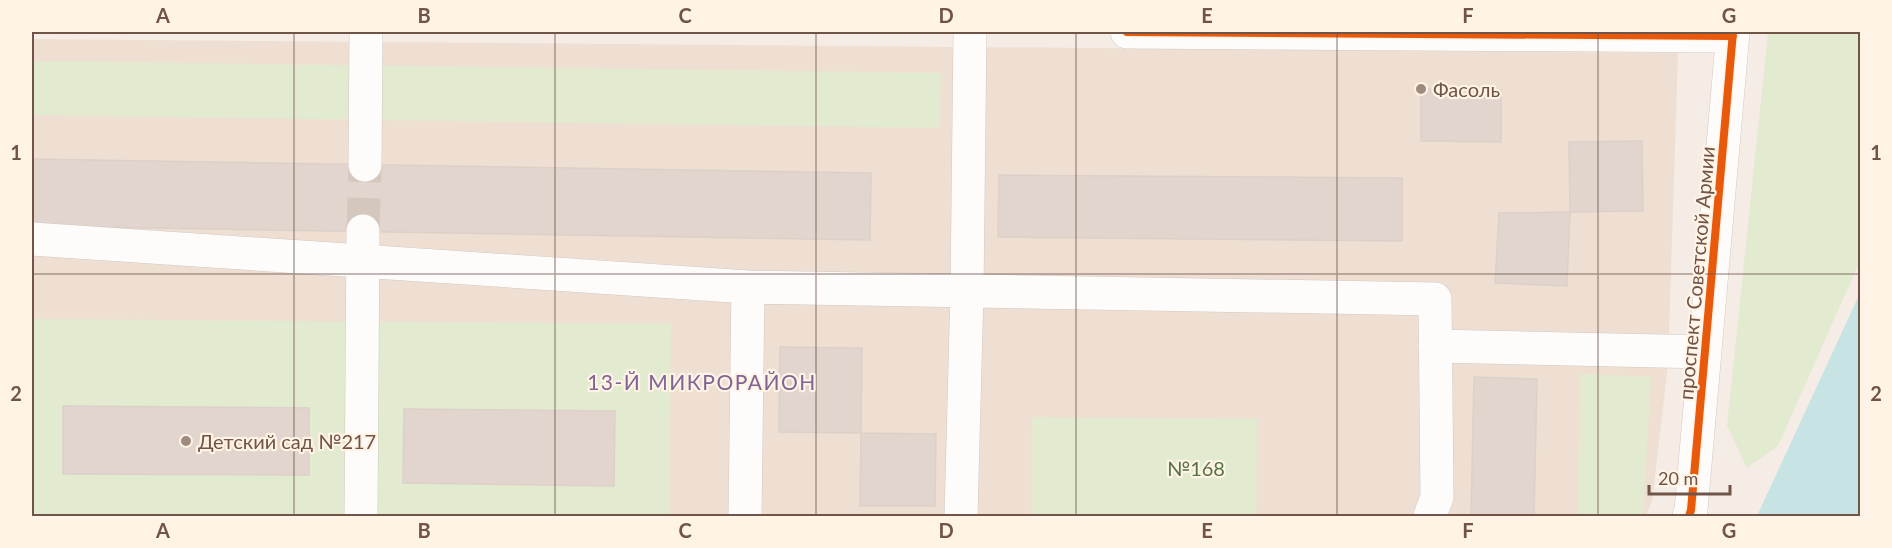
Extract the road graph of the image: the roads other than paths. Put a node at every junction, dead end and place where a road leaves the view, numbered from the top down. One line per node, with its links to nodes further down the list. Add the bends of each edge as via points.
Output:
1 (366, 32): 5 (street)
2 (970, 32): 9 (street)
3 (1127, 32): 4 (street)
4 (1733, 34): 11 (street, проспект Советской Армии)
5 (365, 165)
6 (32, 239): 7 (street)
7 (363, 246): 8 (street); 12 (street)
8 (748, 287): 9 (street); 13 (street)
9 (967, 290): 10 (street, via 1435,299); 14 (street)
10 (1435, 346): 11 (street); 15 (street, via 1437,497)
11 (1705, 352): 16 (street, проспект Советской Армии)
12 (361, 516)
13 (745, 516)
14 (962, 516)
15 (1430, 516)
16 (1689, 516)

